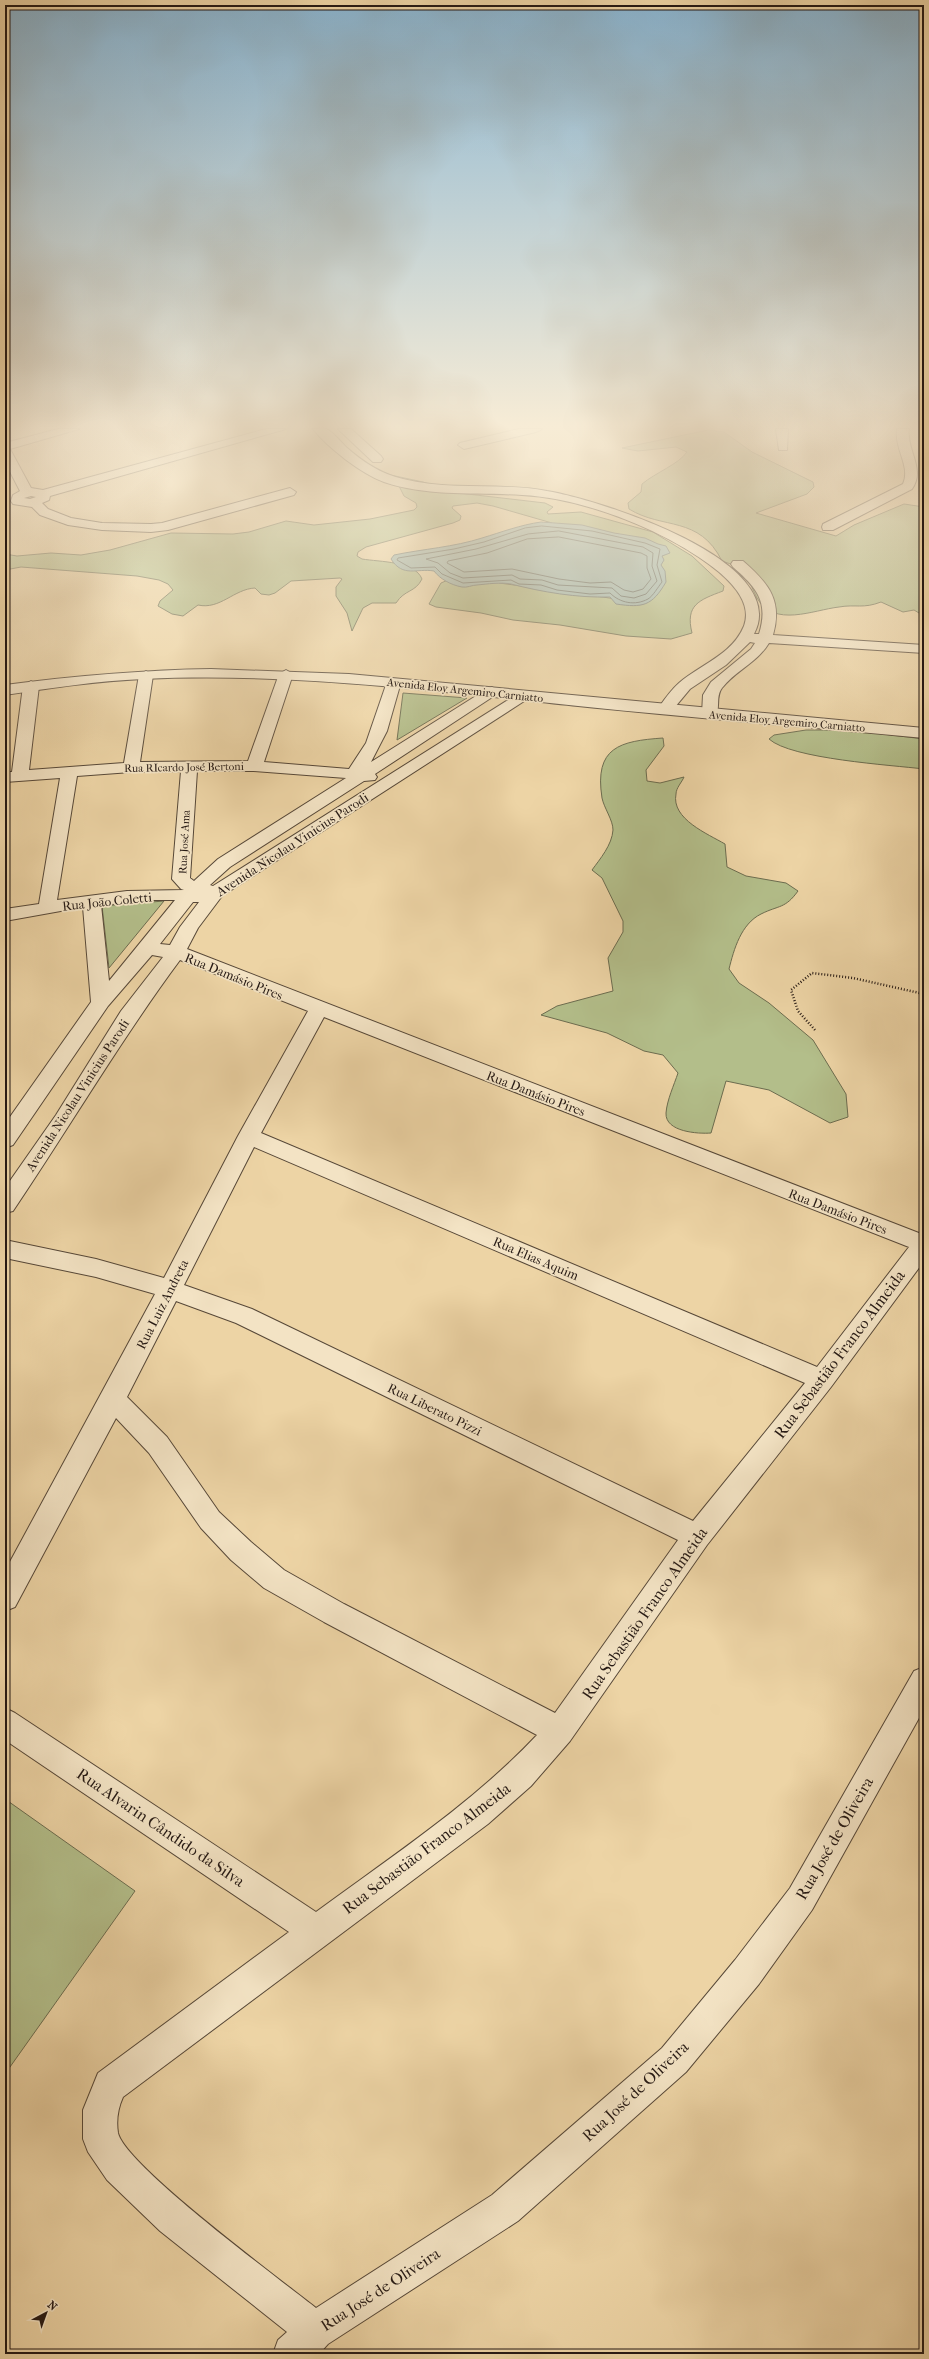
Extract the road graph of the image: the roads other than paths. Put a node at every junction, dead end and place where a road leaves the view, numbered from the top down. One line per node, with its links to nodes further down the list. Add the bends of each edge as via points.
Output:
1 (675, 539): 3 (street, via 720,564 744,588 753,608 751,626)
2 (699, 539): 4 (street, via 730,557 750,574 764,591 769,622)
3 (744, 637): 4 (street); 13 (street, via 725,661 680,687)
4 (765, 639): 5 (street); 14 (street, via 752,657 719,681 711,691)
5 (924, 649)
6 (286, 674): 7 (street, Avenida Eloy Argemiro Carniatto); 8 (street, Avenida Eloy Argemiro Carniatto); 16 (street)
7 (146, 675): 9 (street, Avenida Eloy Argemiro Carniatto, via 86,678); 17 (street)
8 (393, 682): 11 (street, Avenida Eloy Argemiro Carniatto); 20 (street, via 374,745)
9 (31, 686): 10 (street, Avenida Eloy Argemiro Carniatto); 21 (street)
10 (5, 690)
11 (492, 692): 12 (street, Avenida Eloy Argemiro Carniatto); 20 (street, Avenida Nicolau Vinicius Parodi)
12 (524, 696): 13 (street, Avenida Eloy Argemiro Carniatto); 22 (street, Avenida Nicolau Vinicius Parodi)
13 (665, 710): 14 (street, Avenida Eloy Argemiro Carniatto)
14 (710, 714): 15 (street, Avenida Eloy Argemiro Carniatto)
15 (924, 733)
16 (254, 766): 18 (street, Rua RIcardo José Bertoni); 20 (street, Rua RIcardo José Bertoni)
17 (131, 767): 18 (street, Rua RIcardo José Bertoni); 19 (street, Rua RIcardo José Bertoni)
18 (189, 768): 23 (street, Rua José Ama, via 181,879 184,884)
19 (69, 772): 21 (street, Rua RIcardo José Bertoni); 25 (street)
20 (358, 775): 22 (street, Rua RIcardo José Bertoni); 23 (street, Avenida Nicolau Vinicius Parodi, via 224,863)
21 (12, 776)
22 (385, 783): 23 (street, Avenida Nicolau Vinicius Parodi)
23 (202, 894): 24 (street, Rua João Coletti); 27 (street, Avenida Nicolau Vinicius Parodi); 28 (street, Avenida Nicolau Vinicius Parodi)
24 (92, 902): 25 (street, Rua João Coletti); 29 (street)
25 (47, 908): 26 (street, Rua João Coletti)
26 (5, 915)
27 (147, 949): 28 (street, Rua Damásio Pires); 29 (street, Avenida Nicolau Vinicius Parodi)
28 (176, 952): 30 (street, Rua Damásio Pires); 32 (street, Avenida Nicolau Vinicius Parodi, via 128,1016)
29 (101, 1002): 31 (street, Avenida Nicolau Vinicius Parodi)
30 (319, 1009): 33 (street, Rua Luiz Andreta); 36 (street, Rua Damásio Pires)
31 (13, 1118): 32 (street); 34 (street, Avenida Nicolau Vinicius Parodi)
32 (63, 1120): 35 (street, Avenida Nicolau Vinicius Parodi)
33 (250, 1136): 38 (street, Rua Luiz Andreta); 39 (street, Rua Elias Aquim)
34 (5, 1140)
35 (5, 1205)
36 (924, 1244): 39 (street, Rua Sebastião Franco Almeida)
37 (5, 1250): 38 (street, Rua Liberato Pizzi, via 57,1258)
38 (170, 1290): 40 (street, Rua Luiz Andreta); 41 (street, Rua Liberato Pizzi, via 244,1316)
39 (822, 1380): 41 (street, Rua Sebastião Franco Almeida)
40 (113, 1399): 42 (street, Rua Luiz Andreta); 45 (street, via 158,1445 210,1520 240,1552 274,1579)
41 (697, 1536): 45 (street, Rua Sebastião Franco Almeida)
42 (5, 1598)
43 (921, 1692): 47 (street, Rua José de Oliveira, via 801,1899 748,1972 674,2060 505,2208)
44 (5, 1723): 46 (street, Rua Alvarin Cândido da Silva)
45 (560, 1731): 46 (street, Rua Sebastião Franco Almeida, via 520,1775 476,1813)
46 (316, 1931): 47 (street, Rua Sebastião Franco Almeida, via 110,2085 100,2110 102,2139 120,2167)
47 (303, 2343)

